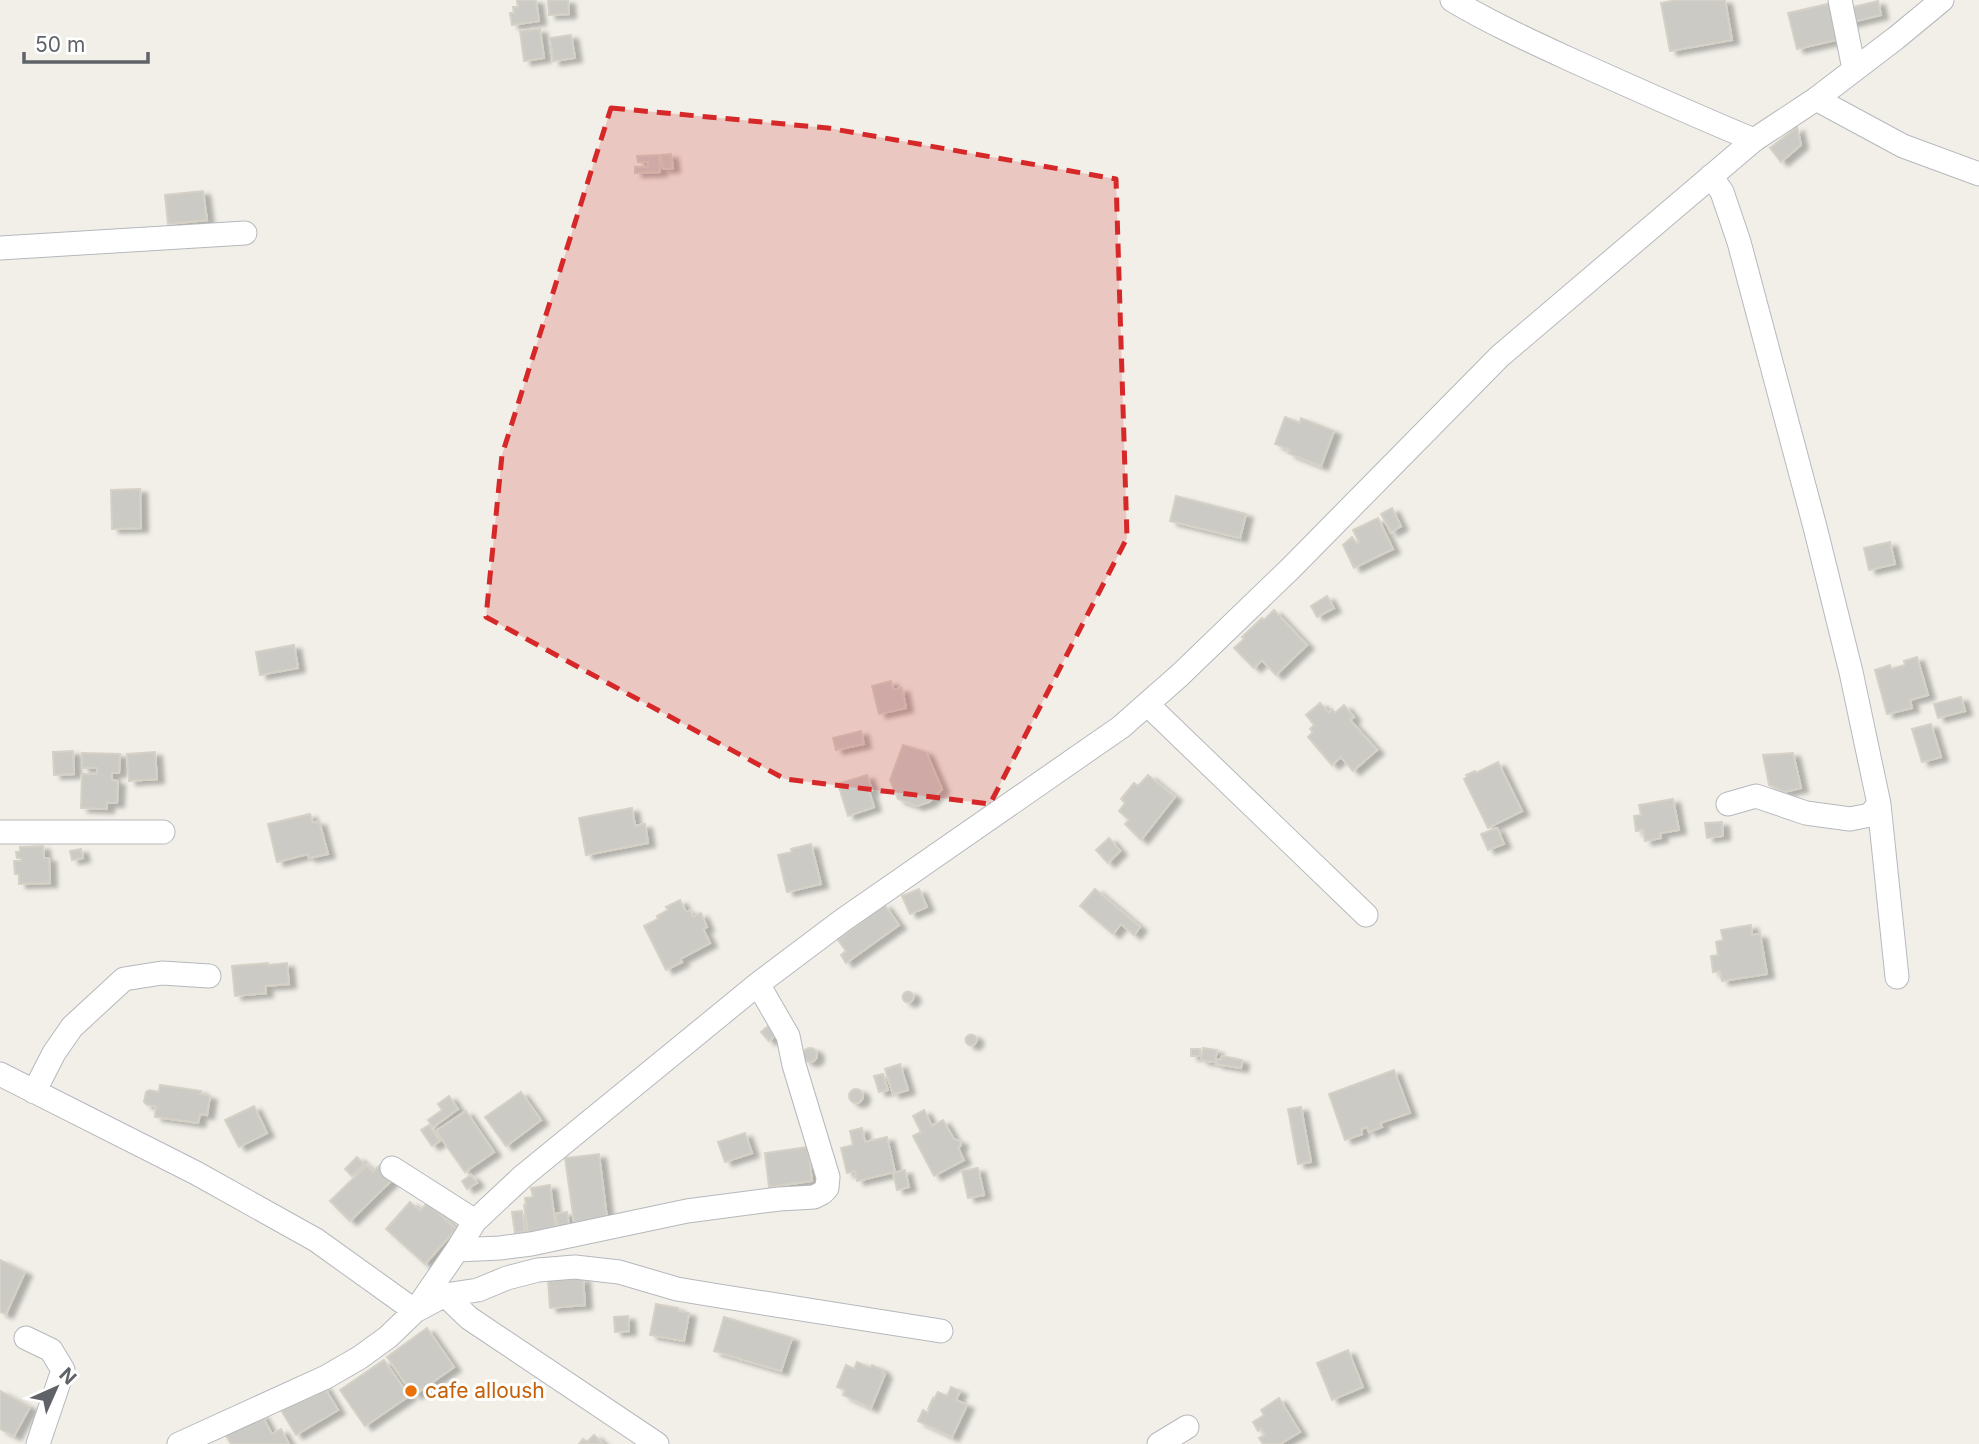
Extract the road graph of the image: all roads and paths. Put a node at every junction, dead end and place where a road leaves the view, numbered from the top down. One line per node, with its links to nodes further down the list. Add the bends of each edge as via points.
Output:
1 (1452, 0): 6 (street, via 1483,19)
2 (1840, 0): 4 (street)
3 (1942, 0): 4 (street)
4 (1854, 69): 5 (street)
5 (1816, 99): 6 (street); 7 (street, via 1903,146)
6 (1754, 140): 8 (street)
7 (1979, 174)
8 (1711, 176): 11 (street, via 1500,356 1291,568); 13 (street, via 1722,192 1746,268 1851,673)
9 (245, 233): 10 (street)
10 (0, 248)
11 (1147, 704): 16 (street); 19 (street)
12 (1728, 804): 13 (street, via 1756,796 1806,813 1850,819 1870,815)
13 (1879, 804): 18 (street)
14 (0, 832): 15 (street)
15 (163, 832)
16 (1366, 915)
17 (209, 976): 21 (street, via 162,973 124,979 72,1027)
18 (1897, 977)
19 (758, 984): 23 (street, via 522,1177); 24 (street, via 788,1036 828,1177 822,1194 687,1211 531,1244)
20 (0, 1074): 21 (street)
21 (34, 1092): 26 (street, via 196,1172 316,1240)
22 (393, 1168): 23 (street)
23 (475, 1221): 24 (street)
24 (457, 1250): 26 (street)
25 (445, 1295): 26 (street); 27 (street, via 478,1290 538,1270 575,1267 619,1272 677,1289); 32 (street, via 469,1318)
26 (415, 1311): 31 (street, via 388,1337 326,1377)
27 (941, 1331)
28 (26, 1338): 30 (street, via 51,1350 63,1370)
29 (1187, 1427): 33 (street)
30 (38, 1444)
31 (179, 1444)
32 (657, 1444)
33 (1159, 1444)

